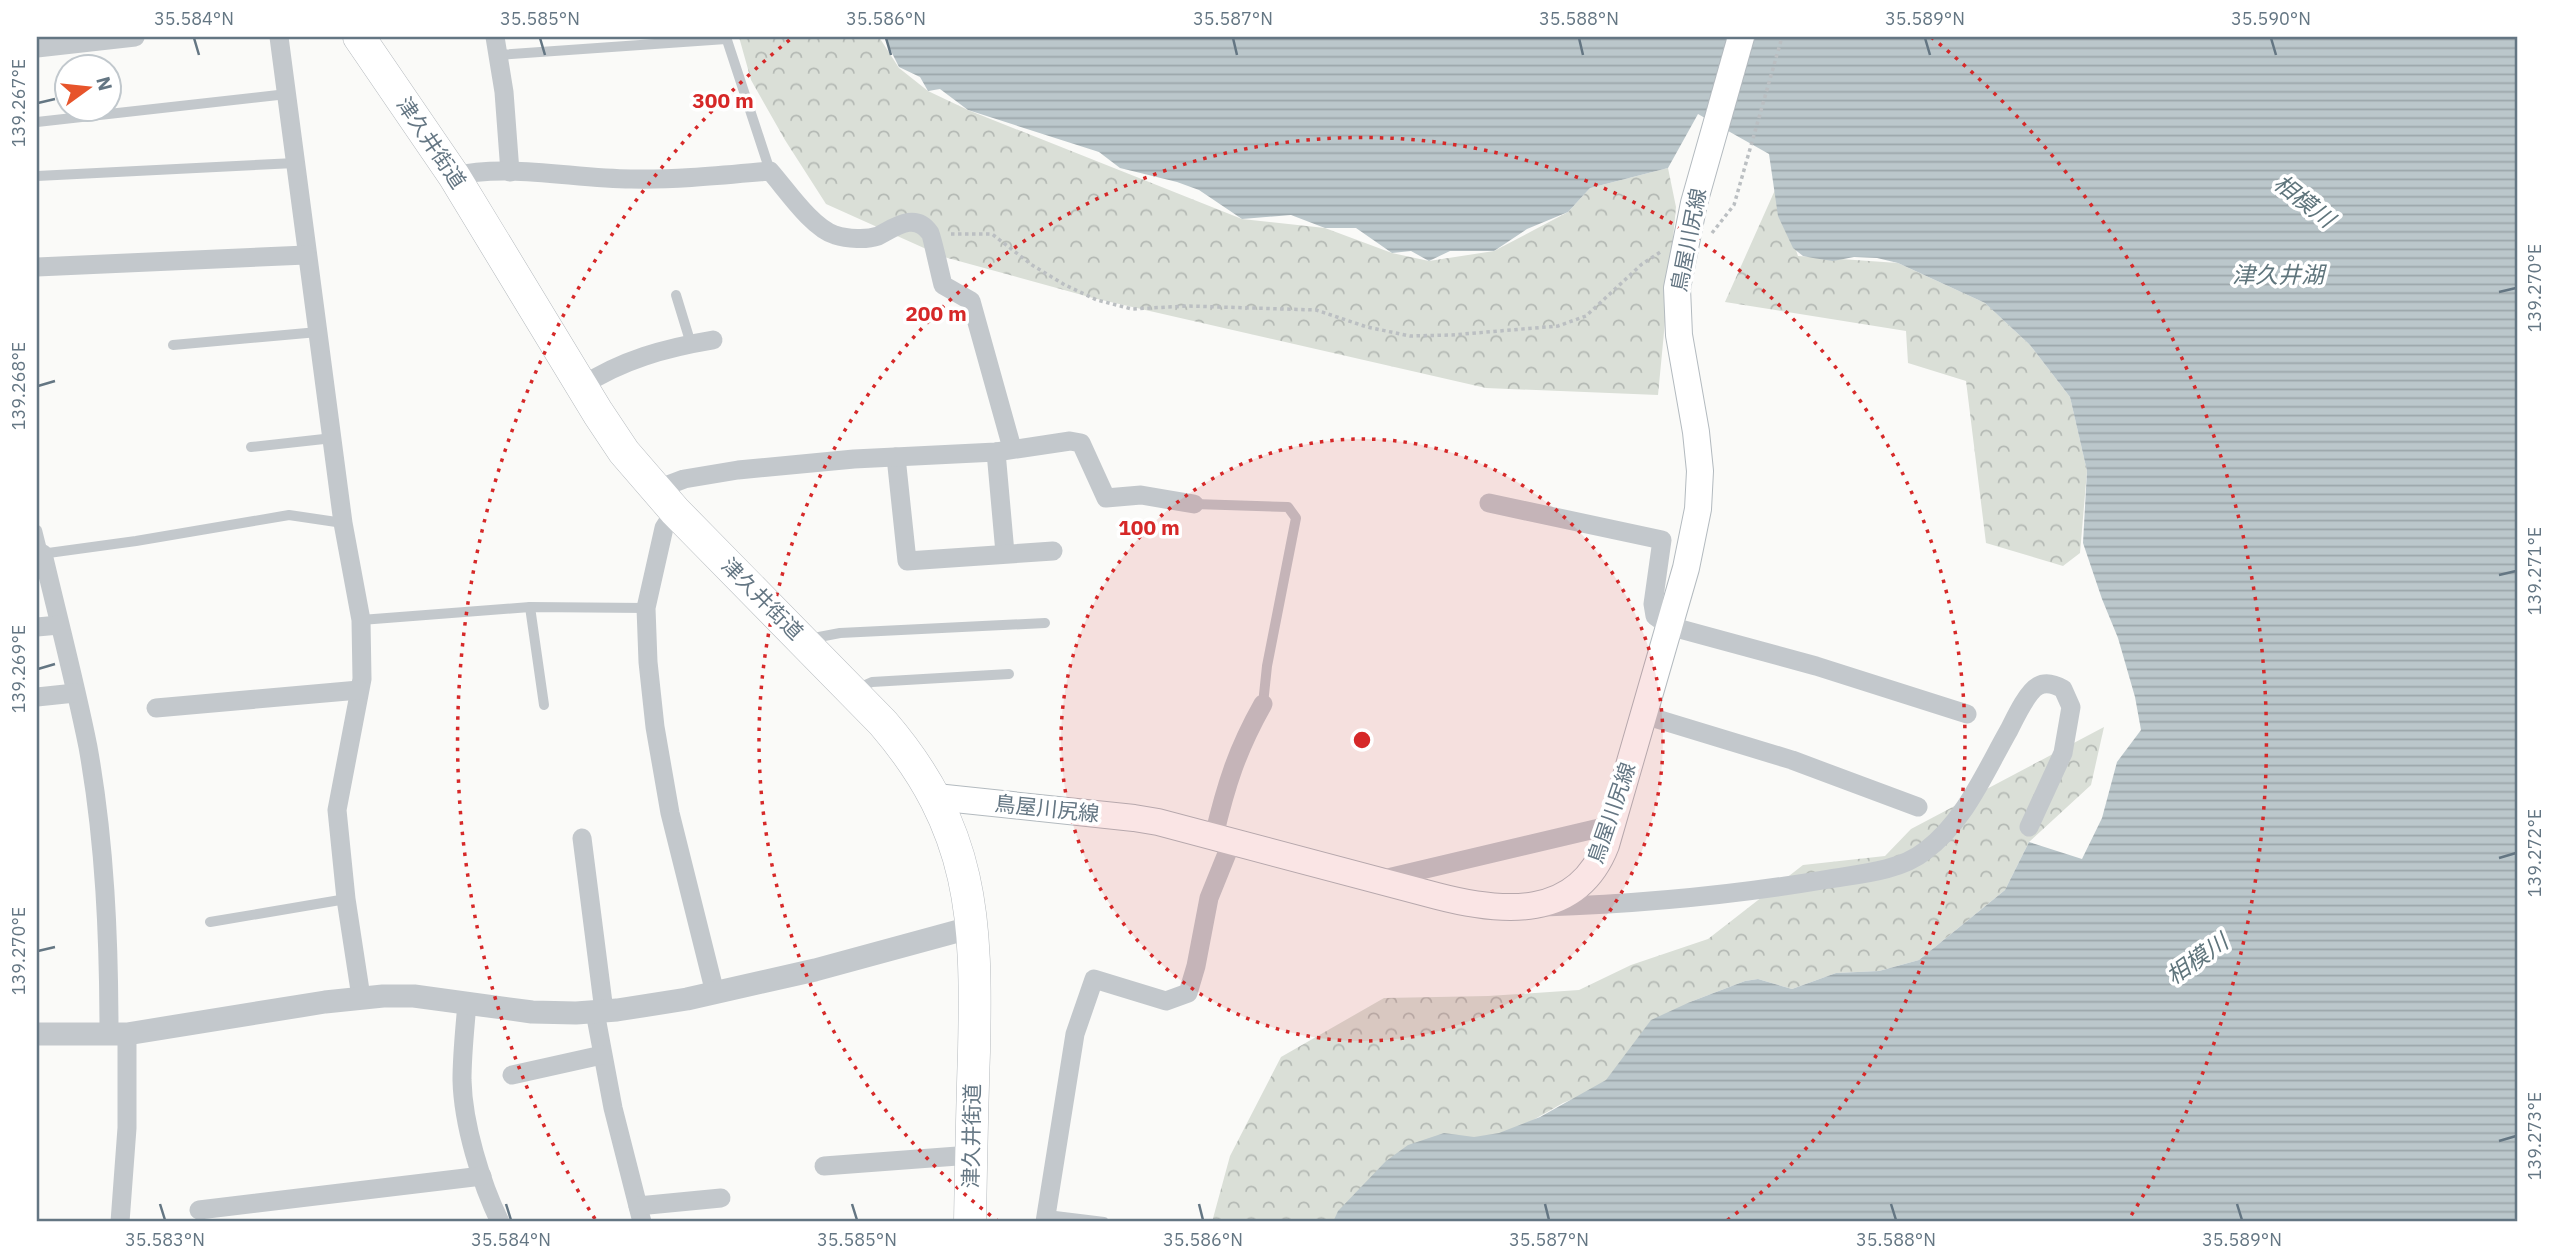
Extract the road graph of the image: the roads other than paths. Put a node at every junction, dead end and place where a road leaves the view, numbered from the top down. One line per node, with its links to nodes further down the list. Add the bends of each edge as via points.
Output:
1 (135, 37): 7 (street)
2 (279, 37): 8 (street)
3 (359, 37): 14 (highway, 津久井街道)
4 (1741, 37): 40 (main road, 鳥屋川尻線, via 1694,203 1677,288 1679,335 1696,432 1699,497 1692,546)
5 (726, 38): 6 (lane); 11 (lane)
6 (496, 46): 12 (street)
7 (37, 48)
8 (287, 93): 9 (lane); 10 (street)
9 (37, 122)
10 (295, 163): 13 (lane); 15 (street)
11 (770, 171): 12 (street, via 630,179); 25 (street, via 815,222 834,235 876,237 907,222 931,234 943,285 971,301)
12 (510, 172): 14 (street)
13 (37, 176)
14 (454, 176): 22 (highway, 津久井街道)
15 (306, 255): 16 (street); 18 (street)
16 (37, 267)
17 (676, 295): 20 (lane)
18 (318, 332): 21 (lane); 23 (street)
19 (713, 340): 20 (street)
20 (691, 344): 22 (street, via 633,358)
21 (173, 345)
22 (582, 386): 27 (highway, 津久井街道, via 614,438)
23 (333, 438): 24 (lane); 30 (street)
24 (251, 447)
25 (1004, 450): 26 (street); 29 (street, via 1081,443 1106,498 1141,495); 33 (street)
26 (896, 457): 27 (street, via 684,479); 33 (street, via 906,561)
27 (665, 500): 36 (street, via 664,528); 42 (highway, 津久井街道)
28 (1489, 503): 40 (street, via 1662,540 1653,604 1655,616)
29 (1194, 504): 48 (lane, via 1288,507 1296,518)
30 (343, 523): 34 (lane, via 289,515); 37 (street)
31 (37, 530): 34 (lane)
32 (1054, 551): 33 (street)
33 (1005, 553)
34 (40, 554): 39 (street)
35 (530, 607): 36 (lane); 37 (lane); 49 (lane)
36 (646, 608): 64 (street, via 648,662 670,813)
37 (361, 620): 44 (street)
38 (1045, 623): 42 (lane, via 840,633)
39 (59, 625): 41 (street); 46 (street)
40 (1669, 626): 51 (street); 52 (main road, 鳥屋川尻線)
41 (37, 627)
42 (806, 644): 45 (highway, 津久井街道)
43 (1009, 674): 45 (lane, via 872,682)
44 (359, 690): 50 (street); 60 (street, via 337,810)
45 (852, 691): 53 (highway, 津久井街道, via 902,746)
46 (75, 692): 47 (street); 69 (street, via 102,849)
47 (37, 697)
48 (1263, 704): 58 (street, via 1233,764)
49 (544, 705)
50 (156, 709)
51 (1967, 714)
52 (1644, 715): 54 (street, via 1792,760); 55 (main road, 鳥屋川尻線)
53 (936, 797): 58 (main road, 鳥屋川尻線, via 1134,818); 63 (highway, 津久井街道, via 960,858)
54 (1918, 807)
55 (1612, 825): 59 (street); 61 (main road, 鳥屋川尻線, via 1599,860 1585,880 1558,898)
56 (2029, 827): 61 (street, via 2063,753 2071,707 2063,689 2051,683 2038,686 2024,703 1960,817 1924,853 1905,863 1777,888)
57 (582, 838): 67 (street)
58 (1223, 839): 59 (main road, 鳥屋川尻線); 78 (street, via 1188,993 1166,1001 1094,979 1074,1034)
59 (1379, 880): 61 (main road, 鳥屋川尻線, via 1472,904)
60 (346, 899): 62 (lane); 65 (street)
61 (1525, 908)
62 (210, 922)
63 (973, 927): 64 (street); 72 (highway, 津久井街道)
64 (715, 993): 67 (street)
65 (361, 998): 66 (street, via 398,995); 69 (street)
66 (467, 1003): 67 (street, via 533,1012); 74 (street, via 462,1082)
67 (599, 1012): 70 (street)
68 (37, 1034): 69 (street)
69 (118, 1035): 79 (street, via 127,1128)
70 (602, 1055): 71 (street); 77 (street)
71 (512, 1075)
72 (971, 1155): 73 (street); 81 (highway, 津久井街道)
73 (824, 1166)
74 (482, 1176): 76 (street); 80 (street)
75 (720, 1198): 77 (street)
76 (200, 1210)
77 (640, 1214)
78 (1046, 1219): 82 (lane)
79 (120, 1222)
80 (500, 1222)
81 (970, 1222)
82 (1104, 1222)

